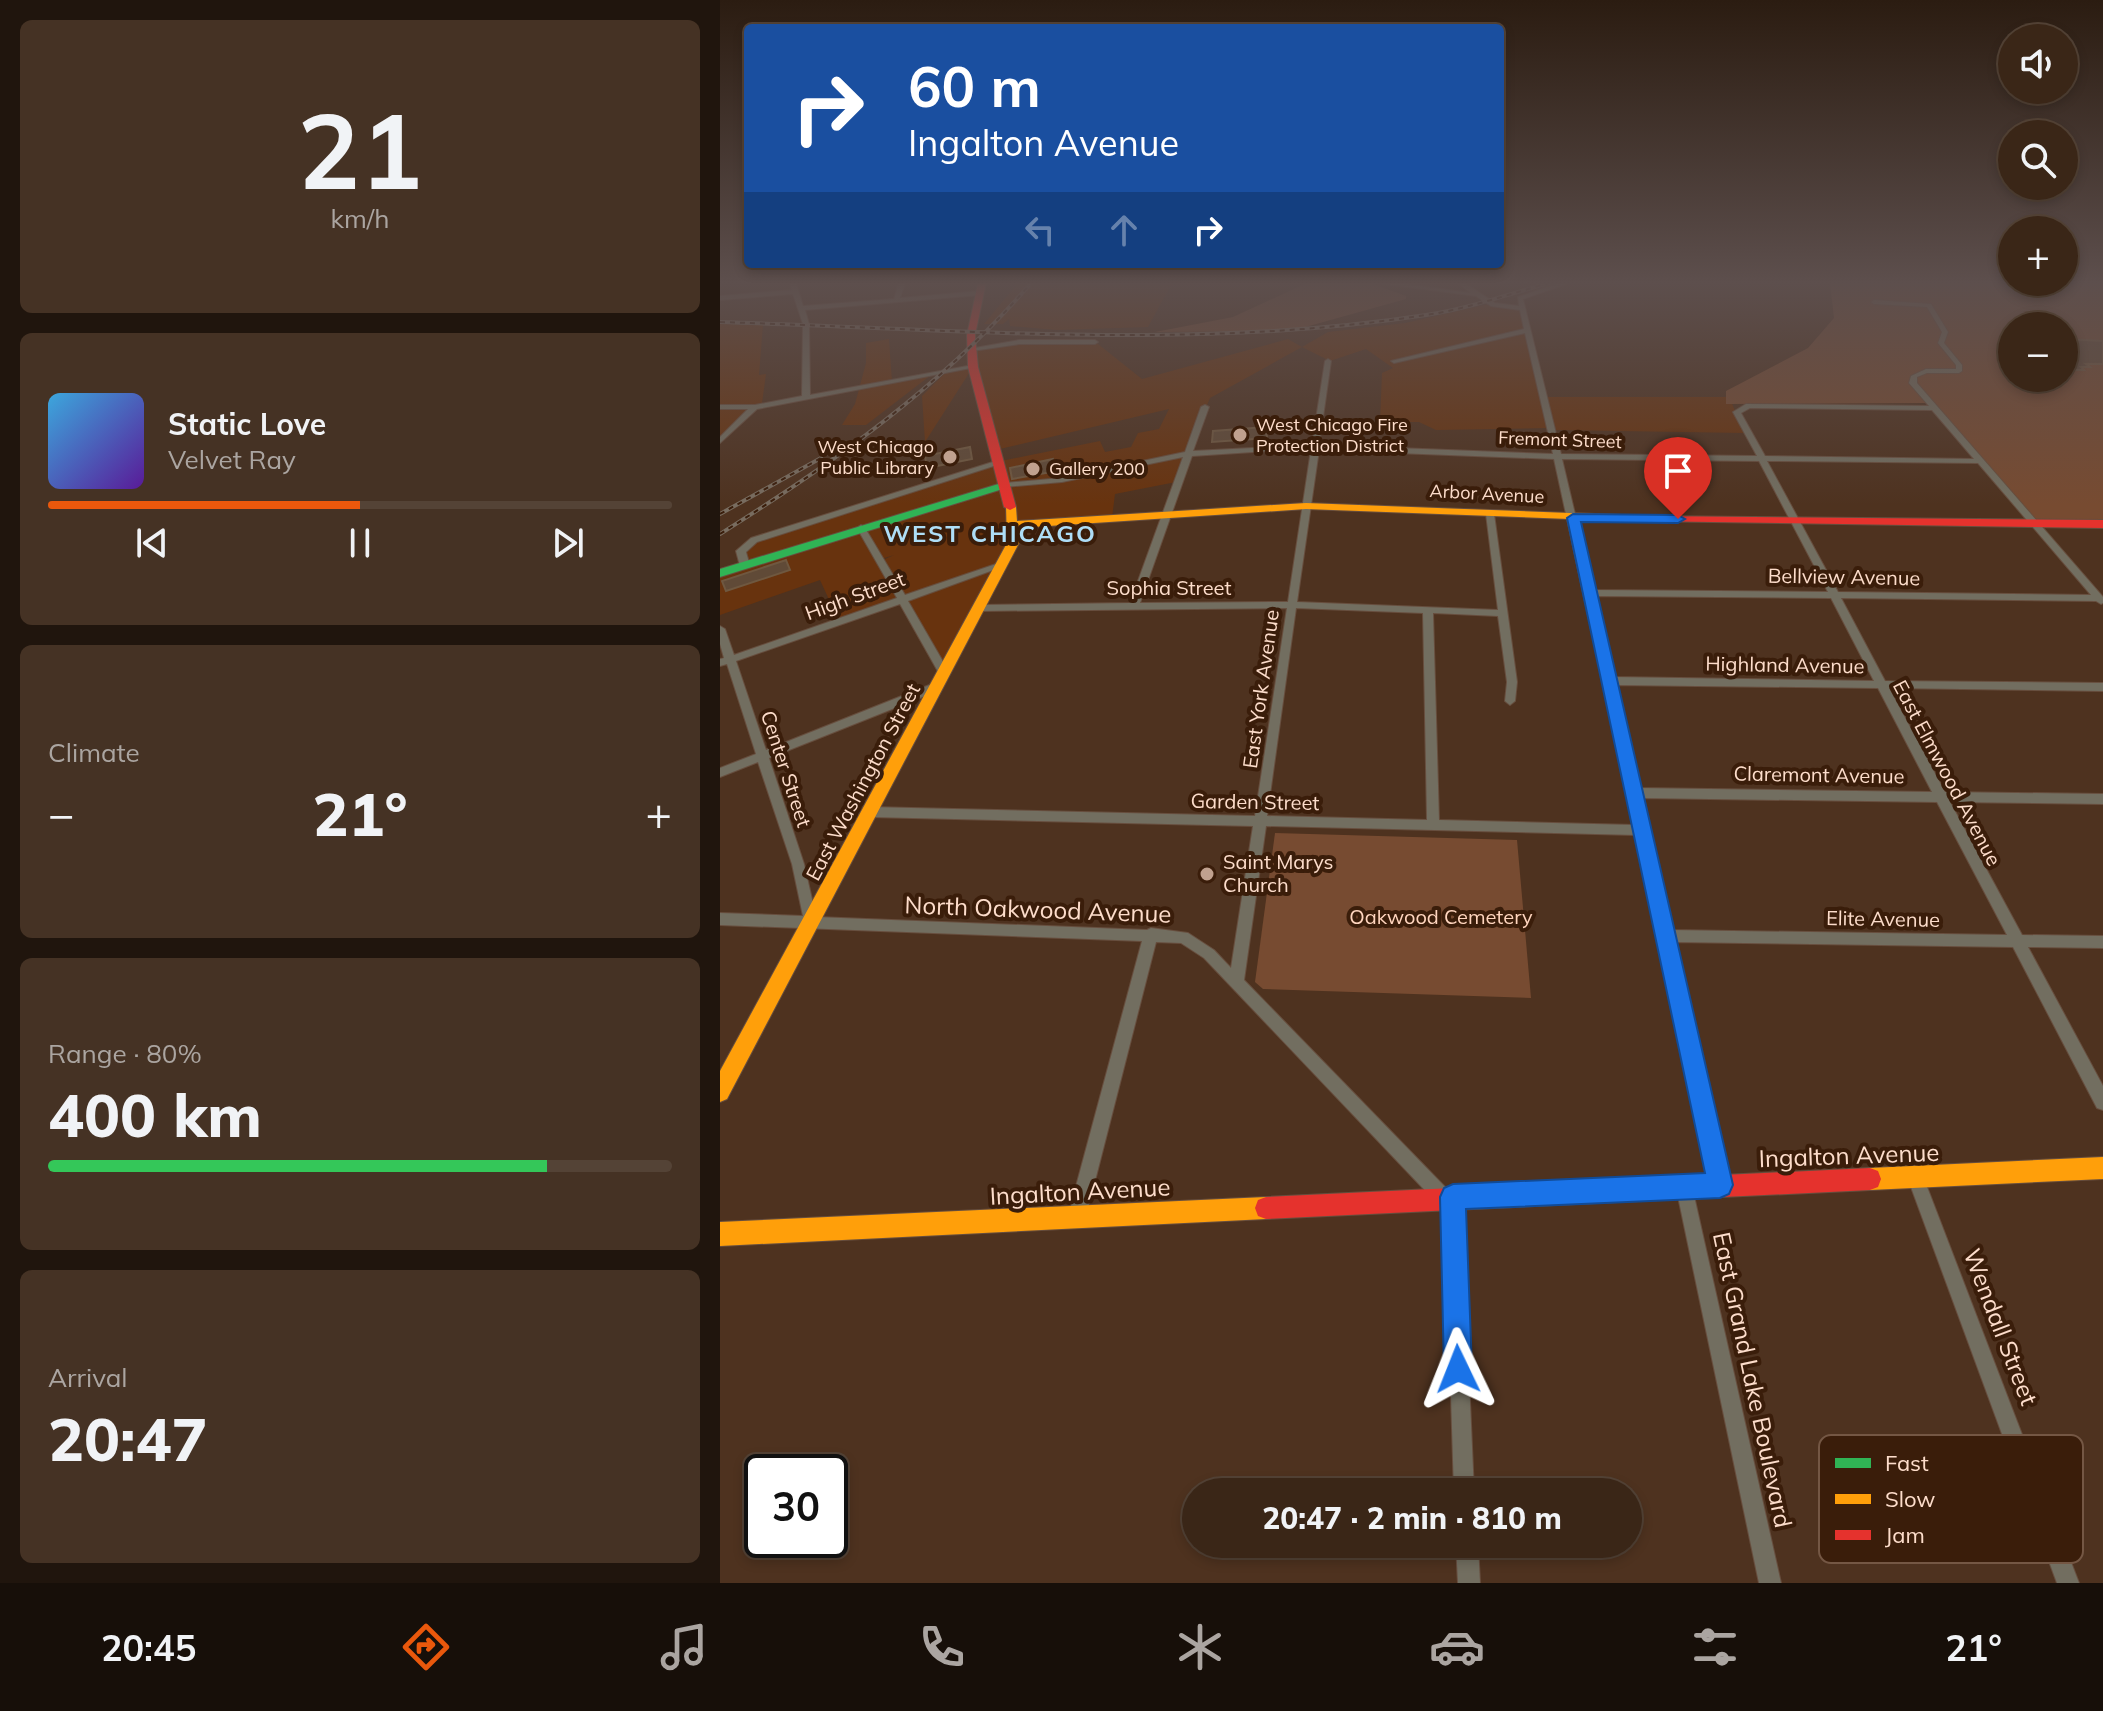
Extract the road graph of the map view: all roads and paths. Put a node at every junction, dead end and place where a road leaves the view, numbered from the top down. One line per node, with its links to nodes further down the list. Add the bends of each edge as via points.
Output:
1 (805, 357): 9 (street)
2 (972, 357): 8 (street, East Washington Street)
3 (1412, 357): 7 (street)
4 (1535, 357): 17 (street)
5 (1952, 357): 13 (street, via 1959,371 1914,376 1913,383)
6 (1328, 361): 15 (street, East York Avenue)
7 (1394, 361)
8 (973, 367): 9 (street); 20 (street, East Washington Street)
9 (806, 397): 11 (street)
10 (720, 407): 11 (street)
11 (755, 407): 14 (street)
12 (1205, 407): 16 (street)
13 (1935, 408): 18 (street, East Elmwood Avenue, via 1741,408 1738,415); 19 (street)
14 (720, 441)
15 (1315, 447): 16 (street, Fremont Street); 17 (street, Fremont Street); 22 (street, East York Avenue)
16 (1188, 454): 21 (street, Fremont Street, via 1062,480); 24 (street)
17 (1559, 456): 18 (street, Fremont Street); 25 (street)
18 (1761, 459): 19 (street, Fremont Street); 26 (street, East Elmwood Avenue)
19 (1981, 461): 27 (street)
20 (999, 463): 21 (street, East Washington Street); 32 (street, via 754,540 741,551)
21 (1005, 485): 29 (street, East Washington Street); 30 (street)
22 (1306, 506): 23 (street, Arbor Avenue); 24 (street, Arbor Avenue); 38 (street, East York Avenue)
23 (1490, 514): 25 (street, Arbor Avenue); 42 (street)
24 (1167, 515): 29 (street, Arbor Avenue); 39 (street)
25 (1573, 518): 26 (street, Arbor Avenue); 34 (street)
26 (1793, 521): 27 (street, Arbor Avenue); 35 (street, East Elmwood Avenue)
27 (2033, 523): 28 (street, Arbor Avenue); 37 (street)
28 (2103, 524)
29 (1014, 525): 31 (street, East Washington Street, via 1013,543)
30 (861, 528): 32 (street); 36 (street)
31 (1002, 565): 36 (street, High Street); 40 (street, East Washington Street)
32 (745, 566): 33 (street)
33 (720, 573)
34 (1590, 593): 35 (street, Bellview Avenue); 46 (street)
35 (1833, 595): 37 (street, Bellview Avenue); 47 (street, East Elmwood Avenue)
36 (901, 598): 44 (street, High Street); 45 (street)
37 (2101, 601)
38 (1291, 605): 39 (street, Sophia Street); 41 (street, Sophia Street); 56 (street, East York Avenue)
39 (1134, 607): 40 (street, Sophia Street)
40 (979, 608): 45 (street, East Washington Street)
41 (1428, 610): 42 (street, Sophia Street); 57 (street)
42 (1503, 613): 49 (street)
43 (720, 629): 44 (street, Center Street)
44 (725, 661): 50 (street, Center Street)
45 (940, 679): 50 (street); 55 (street, East Washington Street)
46 (1610, 681): 47 (street, Highland Avenue); 52 (street)
47 (1880, 685): 48 (street, Highland Avenue); 53 (street, East Elmwood Avenue)
48 (2103, 687)
49 (1510, 701)
50 (762, 756): 51 (street); 60 (street, Center Street, via 798,864)
51 (720, 773)
52 (1631, 793): 53 (street, Claremont Avenue); 58 (street)
53 (1940, 797): 54 (street, Claremont Avenue); 63 (street, East Elmwood Avenue)
54 (2103, 799)
55 (870, 812): 56 (street, Garden Street); 60 (street, East Washington Street)
56 (1260, 823): 57 (street, Garden Street); 65 (street, East York Avenue)
57 (1433, 826): 58 (street, Garden Street)
58 (1640, 830): 62 (street)
59 (720, 919): 60 (street, North Oakwood Avenue)
60 (811, 923): 61 (street, North Oakwood Avenue); 66 (street, East Washington Street)
61 (1151, 934): 65 (street, North Oakwood Avenue, via 1183,937 1209,954); 73 (street)
62 (1663, 936): 63 (street, Elite Avenue); 70 (street)
63 (2017, 941): 64 (street, Elite Avenue); 67 (street, East Elmwood Avenue)
64 (2103, 942)
65 (1236, 984): 72 (street, North Oakwood Avenue)
66 (720, 1092)
67 (2103, 1102)
68 (2103, 1168): 69 (street, Ingalton Avenue)
69 (1916, 1179): 70 (street, Ingalton Avenue); 75 (street, Wendall Street)
70 (1720, 1185): 71 (street, Ingalton Avenue)
71 (1684, 1187): 72 (street, Ingalton Avenue); 80 (street, East Grand Lake Boulevard)
72 (1448, 1197): 73 (street, Ingalton Avenue); 76 (street)
73 (1077, 1216): 74 (street, Ingalton Avenue)
74 (720, 1234)
75 (2012, 1435)
76 (1463, 1478)
77 (1468, 1558): 79 (street)
78 (2060, 1563): 81 (street, Wendall Street)
79 (1469, 1583)
80 (1770, 1583)
81 (2068, 1583)

